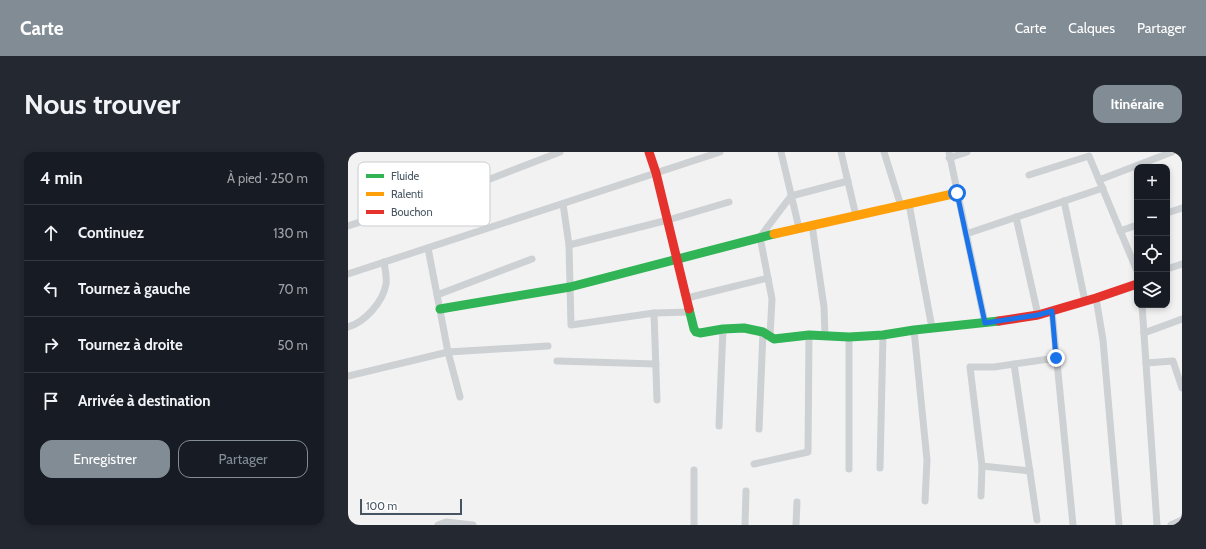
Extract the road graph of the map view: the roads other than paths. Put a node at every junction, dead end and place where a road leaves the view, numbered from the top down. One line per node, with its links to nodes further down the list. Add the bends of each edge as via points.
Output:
1 (560, 152): 12 (street)
2 (649, 152): 10 (street)
3 (720, 152): 10 (street)
4 (781, 152): 17 (street)
5 (841, 152): 14 (street)
6 (884, 152): 21 (street)
7 (967, 152): 9 (street)
8 (1172, 152): 13 (street)
9 (949, 155): 16 (street)
10 (656, 173): 20 (street); 26 (street)
11 (1029, 175): 13 (street, via 1090,156)
12 (490, 179)
13 (1099, 180): 15 (street)
14 (848, 181): 17 (street); 24 (street)
15 (1103, 188): 18 (street); 32 (street)
16 (957, 193): 21 (street); 33 (street)
17 (791, 196): 31 (street); 34 (street)
18 (1064, 201): 25 (street); 50 (street)
19 (729, 202): 26 (street)
20 (563, 204): 35 (street); 36 (street)
21 (905, 205): 24 (street); 60 (street)
22 (1182, 208): 23 (street)
23 (1170, 212)
24 (856, 216): 28 (street)
25 (1016, 217): 33 (street); 56 (street)
26 (668, 220): 35 (street); 37 (street)
27 (358, 223): 29 (street)
28 (812, 225): 31 (street); 67 (street, via 824,307)
29 (348, 226)
30 (1134, 226): 32 (street)
31 (799, 228): 34 (street)
32 (1120, 231): 41 (street)
33 (966, 234): 58 (street)
34 (760, 237): 37 (street); 44 (street)
35 (569, 245): 46 (street)
36 (428, 248): 39 (street); 47 (street)
37 (677, 258): 46 (street); 48 (street)
38 (532, 259): 47 (street)
39 (384, 262): 43 (street); 59 (street, via 386,284 379,303 359,322)
40 (1182, 264): 42 (street)
41 (1134, 265)
42 (1170, 268)
43 (348, 274)
44 (768, 278): 48 (street); 63 (street, via 772,300)
45 (1134, 285): 49 (street)
46 (570, 287): 52 (street); 55 (street, via 571,325)
47 (437, 295): 52 (street)
48 (687, 298): 54 (street)
49 (1096, 298): 50 (street); 100 (street, via 1103,340)
50 (1085, 301): 53 (street)
51 (1142, 308): 64 (street)
52 (440, 309): 70 (street)
53 (1052, 311): 56 (street); 71 (street)
54 (690, 312): 55 (street); 61 (street, via 696,332)
55 (654, 313): 74 (street)
56 (1038, 315): 58 (street)
57 (1182, 319): 64 (street)
58 (985, 323): 60 (street)
59 (348, 327)
60 (932, 328): 62 (street)
61 (723, 329): 63 (street, via 744,328); 80 (street)
62 (914, 330): 66 (street); 90 (street, via 927,460)
63 (766, 334): 65 (street, via 774,338); 81 (street)
64 (1144, 334): 73 (street)
65 (809, 335): 67 (street); 82 (street, via 808,452)
66 (883, 335): 68 (street); 84 (street)
67 (825, 336): 68 (street)
68 (849, 337): 85 (street)
69 (548, 346): 70 (street)
70 (448, 352): 76 (street); 78 (street)
71 (1056, 358): 75 (street); 99 (street)
72 (557, 361): 74 (street)
73 (1146, 363): 77 (street, via 1173,361); 101 (street)
74 (656, 364): 79 (street)
75 (1014, 364): 83 (street, via 970,367); 87 (street)
76 (348, 376)
77 (1182, 388)
78 (460, 397)
79 (657, 400)
80 (719, 426)
81 (759, 429)
82 (754, 464)
83 (982, 466): 87 (street); 89 (street)
84 (880, 468)
85 (849, 469)
86 (694, 470): 96 (street)
87 (1030, 470): 92 (street)
88 (746, 491): 97 (street)
89 (981, 496)
90 (925, 501)
91 (797, 502): 98 (street)
92 (1037, 520)
93 (1182, 520): 102 (street)
94 (438, 525): 95 (street, via 446,522)
95 (473, 525)
96 (694, 525)
97 (745, 525)
98 (796, 525)
99 (1073, 525)
100 (1119, 525)
101 (1157, 525)
102 (1171, 525)

